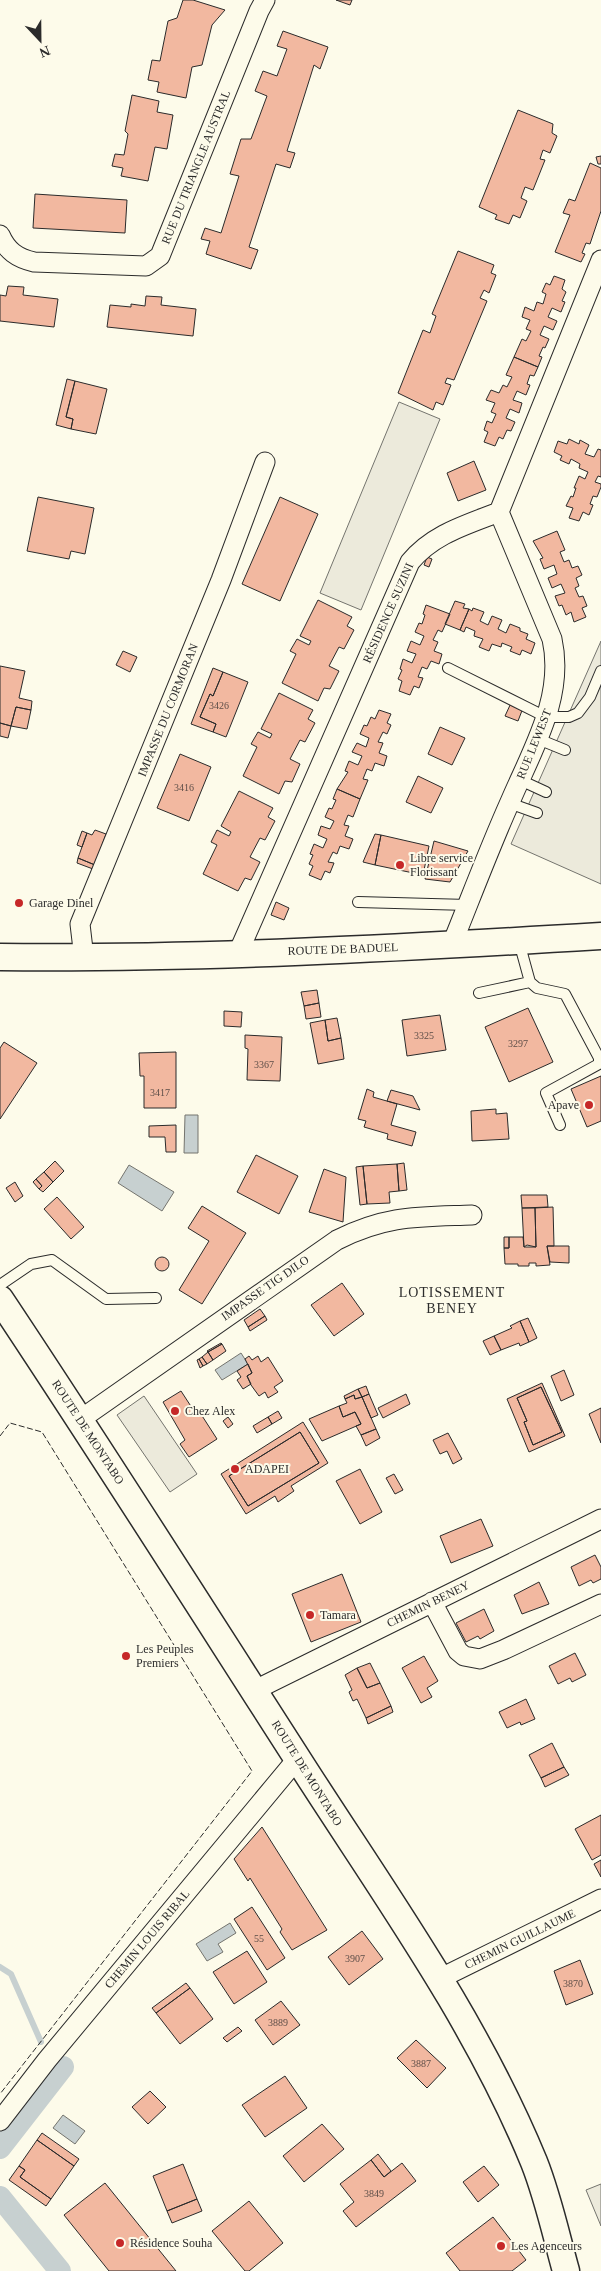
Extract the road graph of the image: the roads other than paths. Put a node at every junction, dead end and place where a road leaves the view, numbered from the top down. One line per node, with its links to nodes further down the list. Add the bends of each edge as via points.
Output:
1 (265, 0): 2 (street, RUE DU TRIANGLE AUSTRAL, via 160,256 146,266 34,262 12,253)
2 (0, 235)
3 (601, 260): 5 (street)
4 (265, 462): 22 (street, IMPASSE DU CORMORAN, via 221,580 80,924)
5 (499, 512): 8 (street, RUE LEWEST, via 556,655 554,686); 20 (street, RÉSIDENCE SUZINI, via 441,535 410,562)
6 (448, 668): 8 (lane)
7 (601, 671): 8 (lane, via 590,697 578,714)
8 (546, 717): 9 (street, RUE LEWEST)
9 (538, 739): 10 (lane); 11 (street, RUE LEWEST)
10 (565, 750)
11 (520, 780): 12 (lane); 13 (street, RUE LEWEST)
12 (546, 792)
13 (509, 803): 14 (lane); 16 (street, RUE LEWEST)
14 (537, 813)
15 (358, 902): 16 (lane)
16 (468, 905): 19 (street, RUE LEWEST)
17 (601, 936): 18 (main road, ROUTE DE BADUEL)
18 (519, 940): 19 (main road, ROUTE DE BADUEL); 24 (lane)
19 (452, 944): 20 (main road, ROUTE DE BADUEL)
20 (238, 953): 22 (main road, ROUTE DE BADUEL)
21 (0, 957): 22 (main road, ROUTE DE BADUEL)
22 (84, 958): 23 (main road, ROUTE DE BADUEL)
23 (0, 974)
24 (530, 982): 25 (lane); 26 (lane, via 537,988 565,994 599,1058 599,1064 546,1093)
25 (479, 993)
26 (560, 1125)
27 (472, 1215): 31 (street, IMPASSE TIG DILO, via 379,1222 337,1240)
28 (0, 1284): 29 (lane, via 31,1264 52,1260 106,1299)
29 (156, 1298)
30 (0, 1299): 31 (main road, ROUTE DE MONTABO)
31 (80, 1419): 35 (main road, ROUTE DE MONTABO)
32 (601, 1520): 33 (street, CHEMIN BENEY)
33 (432, 1602): 34 (street, via 458,1650 464,1656 480,1658); 35 (street, CHEMIN BENEY)
34 (601, 1604)
35 (254, 1690): 36 (main road, ROUTE DE MONTABO)
36 (297, 1759): 38 (main road, ROUTE DE MONTABO); 39 (street, CHEMIN LOUIS RIBAL)
37 (601, 1899): 38 (street, CHEMIN GUILLAUME)
38 (439, 1979): 40 (main road, ROUTE DE MONTABO, via 508,2102 535,2166)
39 (0, 2121)
40 (566, 2271)

